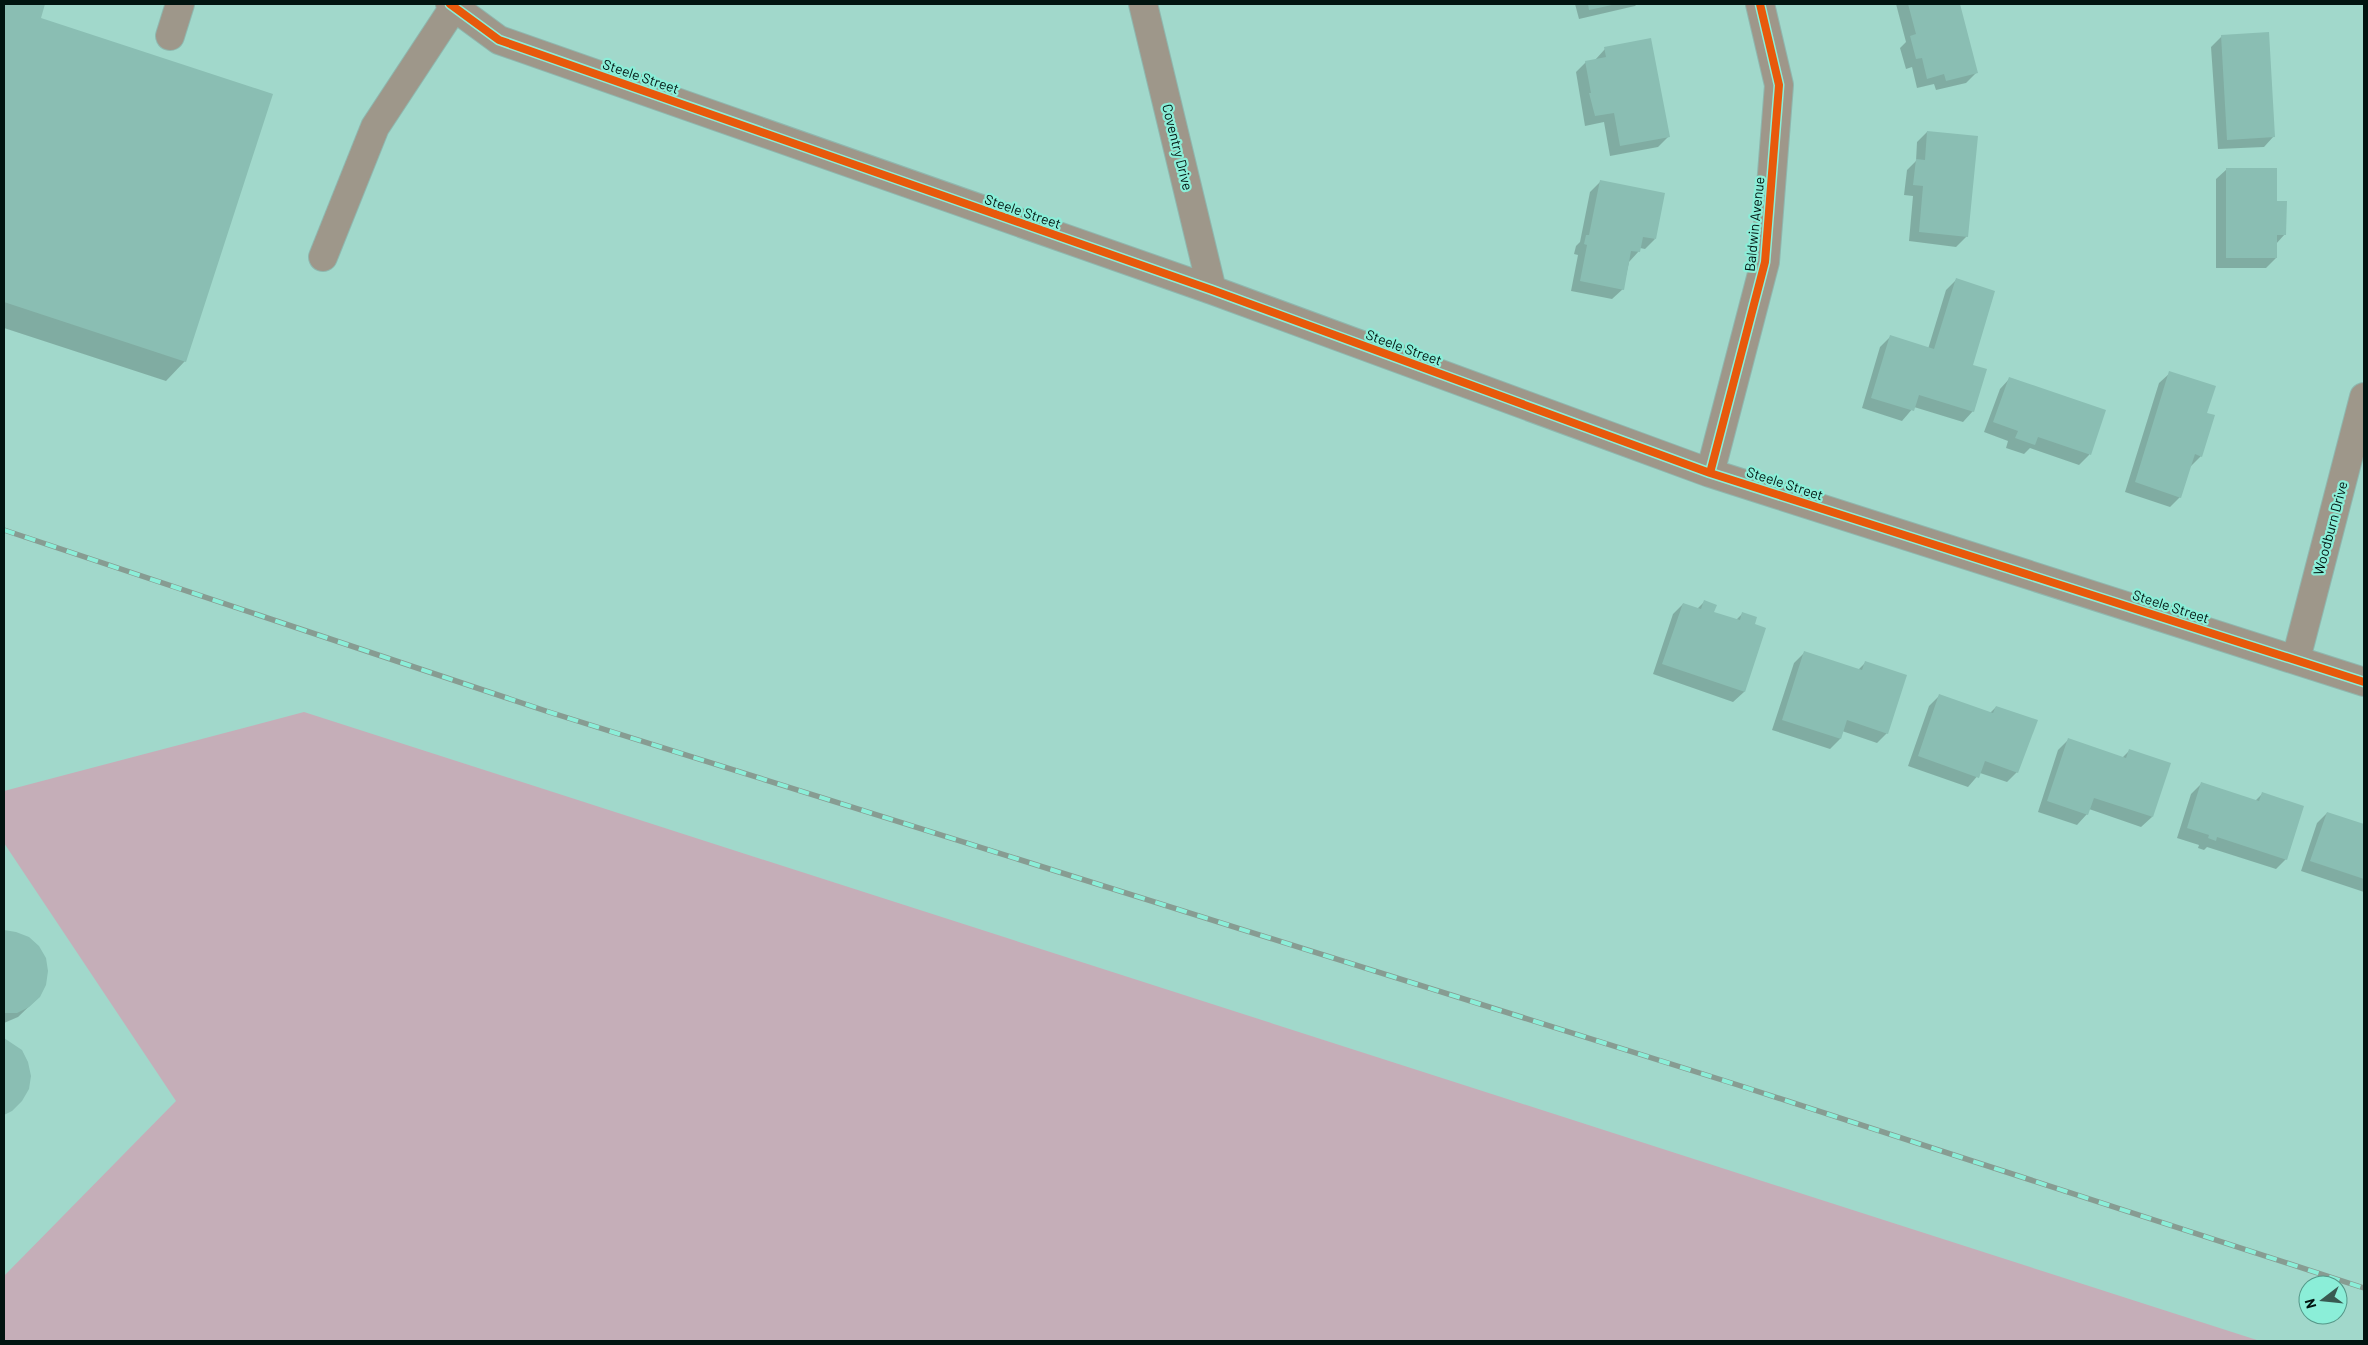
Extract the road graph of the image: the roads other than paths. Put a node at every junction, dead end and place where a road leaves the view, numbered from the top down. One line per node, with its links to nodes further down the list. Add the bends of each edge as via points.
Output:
1 (180, 4): 5 (street)
2 (1143, 4): 7 (street, Coventry Drive)
3 (1760, 4): 9 (street, Baldwin Avenue, via 1779,85 1765,262)
4 (452, 5): 6 (street, via 376,127); 7 (street, Steele Street, via 500,40)
5 (170, 36)
6 (322, 257)
7 (1212, 290): 9 (street, Steele Street)
8 (2364, 397): 10 (street, Woodburn Drive)
9 (1710, 473): 10 (street, Steele Street)
10 (2296, 659): 11 (street, Steele Street)
11 (2364, 682)

